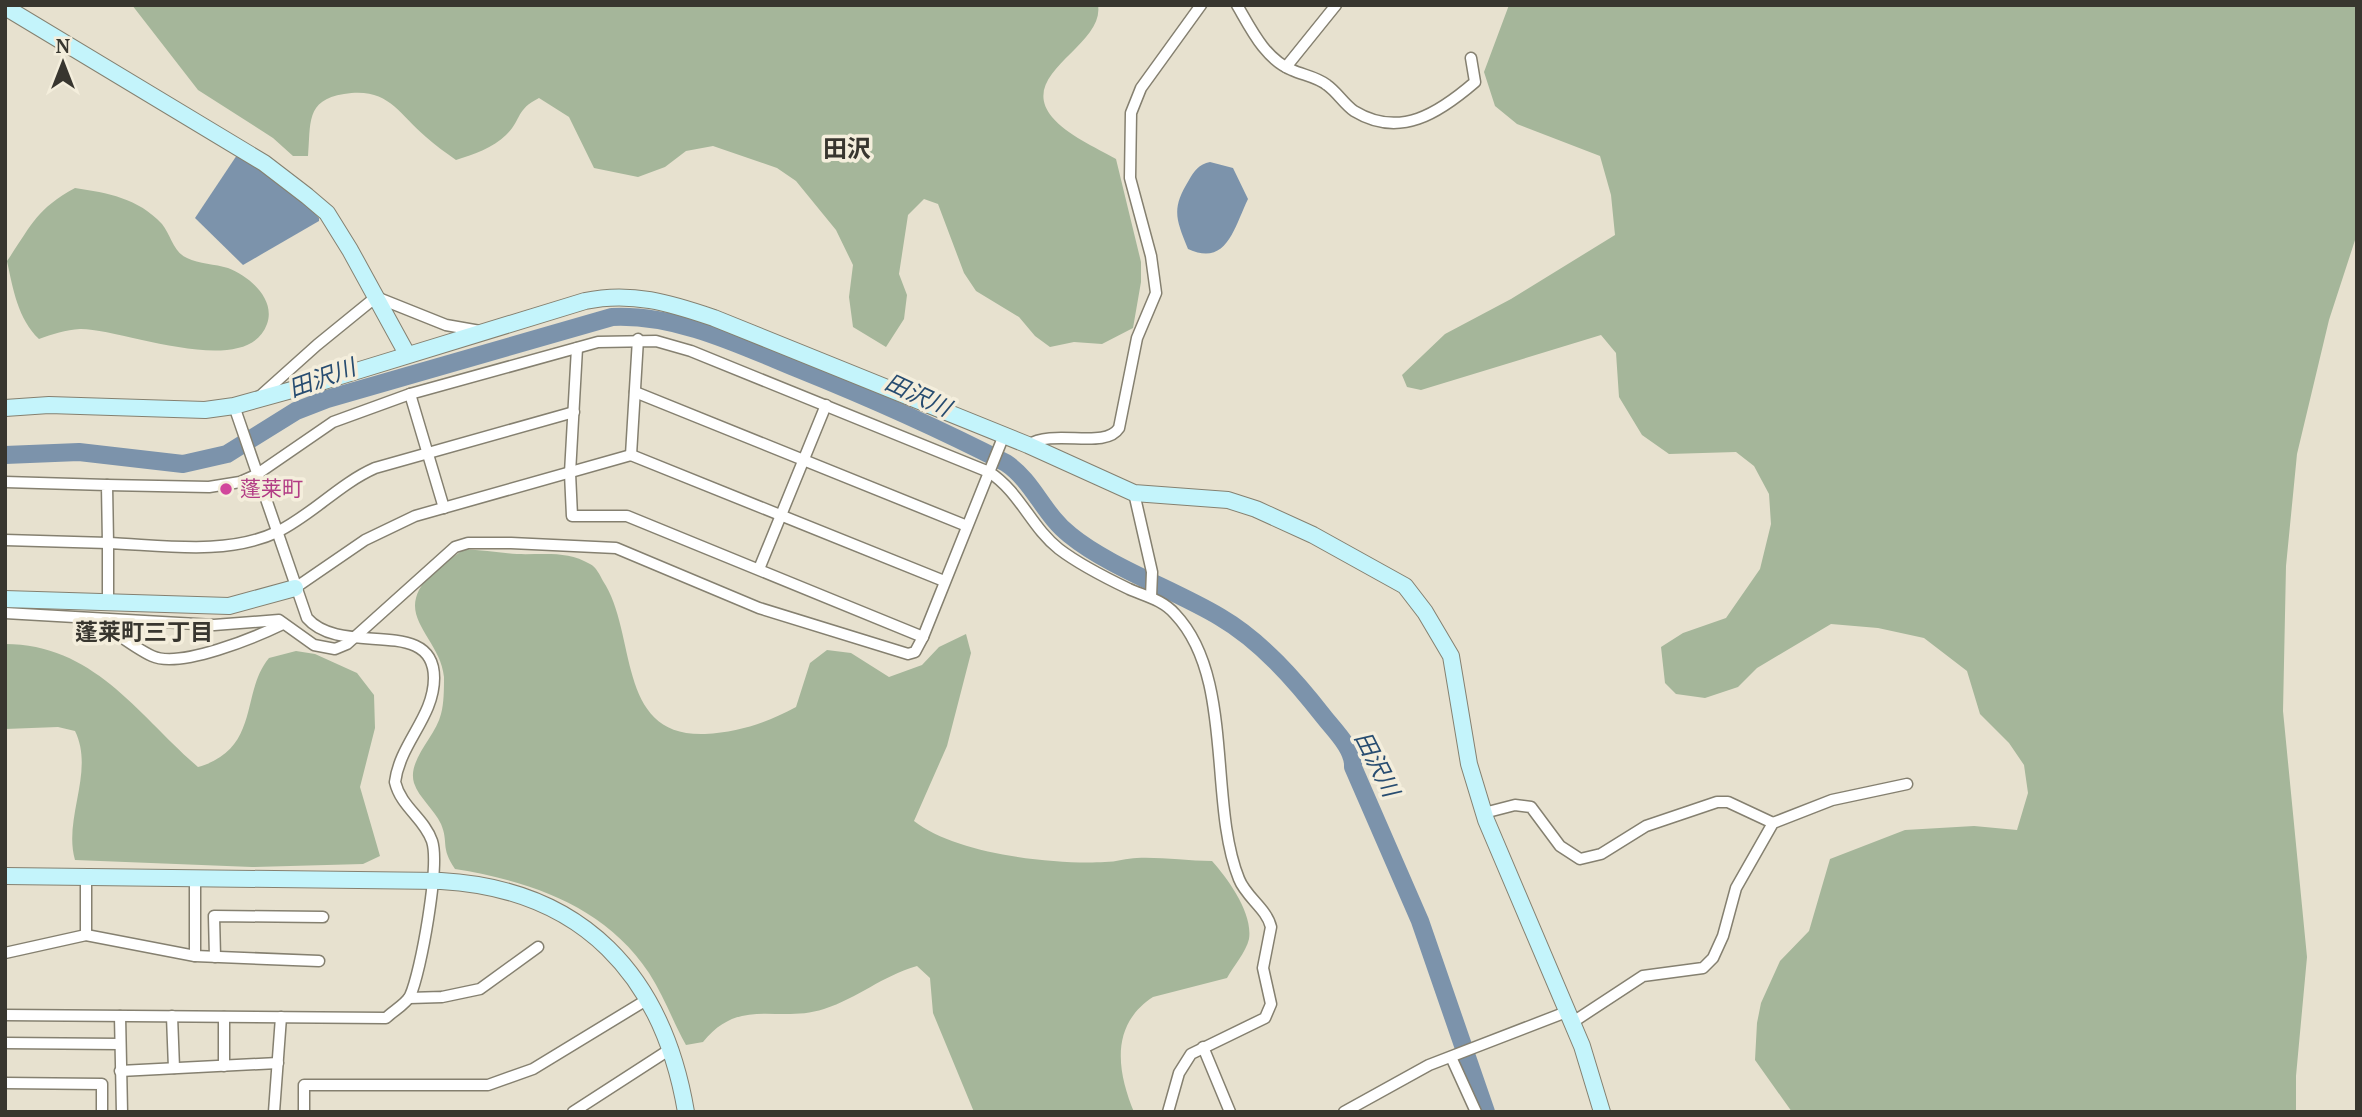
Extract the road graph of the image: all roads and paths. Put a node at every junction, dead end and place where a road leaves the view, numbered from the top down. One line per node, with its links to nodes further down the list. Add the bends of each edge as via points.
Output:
1 (1201, 5): 20 (street, via 1141,88 1132,113 1130,178 1156,293 1136,338 1119,428 1104,438 1054,436)
2 (1237, 5): 6 (street, via 1258,40)
3 (1336, 5): 6 (street)
4 (5, 7): 7 (street, via 286,179 327,213)
5 (1471, 58): 6 (street, via 1475,82 1467,89 1418,118 1389,125 1352,110 1325,83)
6 (1286, 67)
7 (376, 298): 8 (street, via 446,325); 11 (street); 14 (street)
8 (483, 332): 11 (street); 19 (street, via 606,296 650,299 714,318)
9 (638, 339): 10 (street); 12 (street); 15 (street, via 691,351)
10 (578, 348): 13 (street); 18 (street)
11 (407, 354): 14 (street)
12 (635, 392): 22 (street); 23 (street)
13 (410, 394): 21 (street); 26 (street, via 333,422)
14 (257, 399): 16 (street)
15 (826, 405): 23 (street); 24 (street)
16 (234, 406): 17 (street, via 205,410); 26 (street)
17 (5, 408)
18 (574, 412): 21 (street); 25 (street)
19 (1004, 435): 20 (street); 24 (street)
20 (1028, 445): 29 (street)
21 (427, 453): 30 (street); 33 (street, via 360,475)
22 (631, 455): 25 (street); 31 (street)
23 (804, 461): 31 (street); 32 (street)
24 (989, 472): 32 (street); 39 (street, via 1012,489 1044,536 1062,552)
25 (570, 473): 30 (street); 36 (street, via 572,516 627,516)
26 (256, 475): 28 (street, via 225,486); 33 (street)
27 (5, 482): 28 (street)
28 (107, 485): 35 (street)
29 (1134, 493): 39 (street, via 1152,572); 48 (street, via 1219,499 1256,509 1313,534 1405,586 1451,656 1469,764)
30 (444, 508): 38 (street, via 387,527)
31 (782, 515): 36 (street); 37 (street)
32 (967, 526): 37 (street)
33 (277, 532): 35 (street, via 222,547); 38 (street)
34 (5, 540): 35 (street)
35 (108, 543): 41 (street)
36 (759, 569): 45 (street)
37 (944, 582): 45 (street)
38 (295, 588): 41 (street, via 229,606); 46 (street, via 314,626 336,637)
39 (1152, 593): 71 (street, via 1175,613 1206,666 1233,860 1243,887 1271,927 1263,968 1270,1004 1265,1018)
40 (5, 598): 41 (street)
41 (108, 602)
42 (5, 613): 43 (street)
43 (95, 619): 44 (street, via 214,625 279,620); 44 (street, via 154,657 167,659 194,656)
44 (283, 624): 46 (street, via 327,649 341,648)
45 (923, 637): 46 (street, via 915,652 908,654 759,608 617,548 468,543 435,562)
46 (353, 638): 53 (street, via 411,643 431,661 434,690 426,714 405,747 395,782 408,810 425,826 432,841)
47 (1907, 784): 49 (street, via 1832,800)
48 (1484, 813): 49 (street, via 1515,805 1531,807 1560,846 1580,859 1601,854 1646,826 1717,802 1728,802); 68 (street)
49 (1773, 823): 68 (street, via 1736,888 1723,936 1706,965 1643,975)
50 (5, 876): 51 (street)
51 (86, 877): 52 (street); 55 (street)
52 (195, 878): 53 (street); 58 (street)
53 (434, 880): 61 (street); 62 (street, via 509,891 563,914 606,948)
54 (323, 917): 59 (street, via 215,916)
55 (86, 935): 57 (street); 58 (street)
56 (538, 947): 61 (street, via 480,989)
57 (5, 953)
58 (195, 956): 59 (street)
59 (215, 957): 60 (street)
60 (319, 961)
61 (409, 998): 67 (street, via 386,1018)
62 (648, 999): 72 (street); 82 (street, via 533,1069 504,1081 474,1087 304,1085)
63 (5, 1015): 64 (street)
64 (120, 1016): 65 (street); 70 (street)
65 (172, 1016): 66 (street); 76 (street)
66 (224, 1017): 67 (street); 75 (street)
67 (281, 1017): 74 (street)
68 (1571, 1017): 73 (street); 89 (street)
69 (5, 1044): 70 (street)
70 (120, 1045): 77 (street)
71 (1203, 1047): 85 (street, via 1184,1061); 86 (street)
72 (672, 1048): 83 (street); 84 (street)
73 (1451, 1057): 87 (street); 88 (street)
74 (278, 1063): 75 (street); 81 (street)
75 (224, 1066): 76 (street)
76 (174, 1068): 77 (street)
77 (120, 1071): 80 (street)
78 (5, 1083): 79 (street, via 102,1084)
79 (102, 1112)
80 (122, 1112)
81 (274, 1112)
82 (304, 1112)
83 (573, 1112)
84 (686, 1112)
85 (1168, 1112)
86 (1230, 1112)
87 (1344, 1112)
88 (1476, 1112)
89 (1602, 1112)

